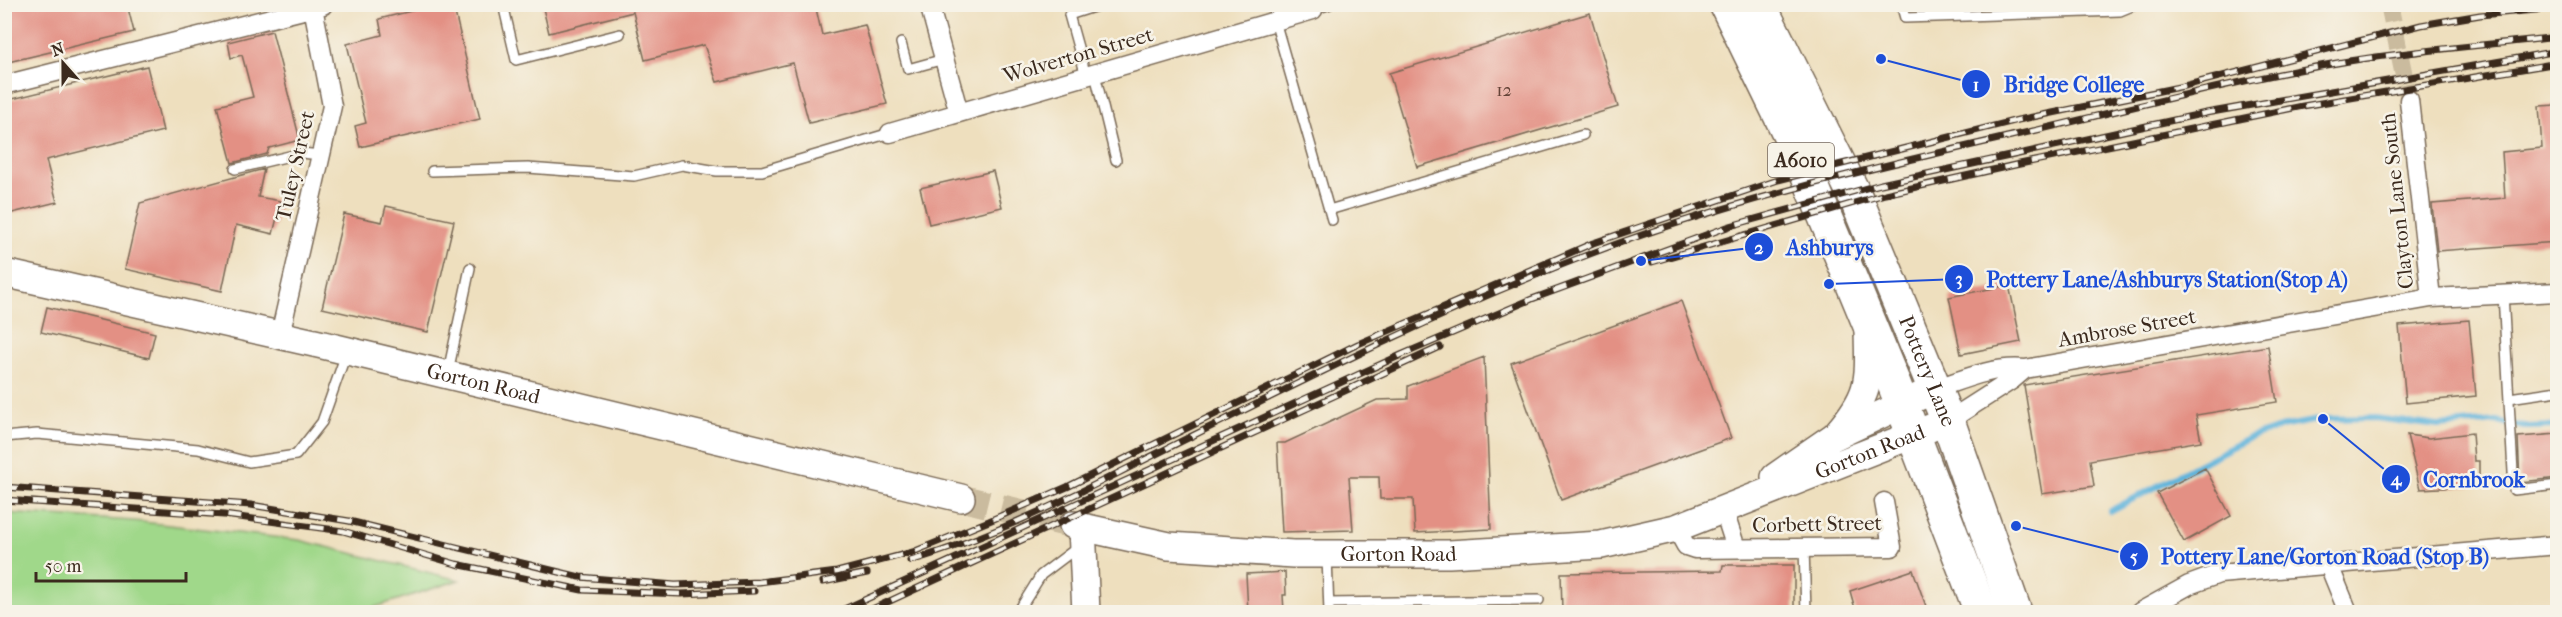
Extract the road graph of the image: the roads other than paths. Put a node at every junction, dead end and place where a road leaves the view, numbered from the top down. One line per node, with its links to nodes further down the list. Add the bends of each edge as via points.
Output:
1 (503, 4): 11 (lane, via 516,60)
2 (929, 4): 13 (street)
3 (1103, 4): 14 (lane, via 1069,15)
4 (1726, 4): 29 (highway, Pottery Lane / A6010, via 1799,154)
5 (1760, 4): 34 (highway, Pottery Lane / A6010, via 1855,196)
6 (1901, 4): 7 (lane, via 1905,18 2120,11)
7 (2137, 4)
8 (318, 6): 15 (street); 20 (street, Tuley Street, via 332,106)
9 (1321, 7): 10 (street, Wolverton Street)
10 (1275, 21): 14 (street, Wolverton Street); 19 (lane, via 1330,215)
11 (620, 34)
12 (901, 43): 13 (lane, via 908,69)
13 (944, 59): 17 (street)
14 (1090, 75): 17 (street, Wolverton Street); 21 (lane)
15 (4, 85)
16 (2409, 100): 28 (street, Clayton Lane South)
17 (959, 113): 18 (street, Wolverton Street)
18 (890, 133): 23 (lane, via 762,171 717,171 682,165 634,176 528,168)
19 (1583, 135)
20 (320, 155): 22 (lane, via 302,153); 30 (street, Tuley Street)
21 (1116, 160)
22 (235, 169)
23 (432, 171)
24 (470, 268): 33 (lane)
25 (4, 273): 30 (street, Gorton Road)
26 (2558, 292): 27 (street, Ambrose Street)
27 (2503, 294): 28 (street, Ambrose Street); 36 (lane)
28 (2431, 298): 32 (street, Ambrose Street)
29 (1868, 320): 37 (highway, Pottery Lane / A6010); 41 (street, via 1869,379 1858,410)
30 (280, 335): 31 (street, Gorton Road)
31 (347, 351): 33 (street, Gorton Road); 40 (lane, via 322,422 296,455 249,462 187,448 37,434)
32 (2025, 369): 34 (street, Ambrose Street, via 1977,374); 38 (street, Ambrose Street)
33 (447, 375): 43 (street, Gorton Road)
34 (1935, 389): 37 (street, Gorton Road); 38 (highway, Pottery Lane / A6010)
35 (2558, 391): 36 (lane)
36 (2509, 398): 42 (lane, via 2514,490)
37 (1902, 404): 39 (highway, Pottery Lane / A6010); 41 (street, Gorton Road)
38 (1948, 421): 39 (street, Gorton Road); 59 (highway, Pottery Lane / A6010)
39 (1914, 436): 45 (street, Gorton Road); 58 (highway, Pottery Lane / A6010)
40 (4, 437)
41 (1833, 437): 45 (street, Gorton Road)
42 (2558, 485)
43 (961, 498)
44 (1884, 502): 50 (street, Corbett Street, via 1892,547)
45 (1723, 508): 46 (street, Gorton Road); 49 (street, Corbett Street)
46 (1676, 528): 49 (street, Corbett Street, via 1686,546); 51 (street, Gorton Road, via 1601,545 1449,554)
47 (1079, 532): 51 (street, Gorton Road, via 1169,546); 55 (lane, via 1041,575); 56 (street)
48 (2558, 545): 52 (street)
49 (1736, 548): 50 (street, Corbett Street)
50 (1804, 548): 57 (lane)
51 (1327, 554): 54 (lane)
52 (2328, 563): 60 (street, via 2219,574 2189,585); 61 (street)
53 (1539, 600): 54 (lane)
54 (1329, 608)
55 (1018, 612)
56 (1086, 612)
57 (1806, 612)
58 (1981, 612)
59 (2015, 612)
60 (2140, 612)
61 (2348, 612)

